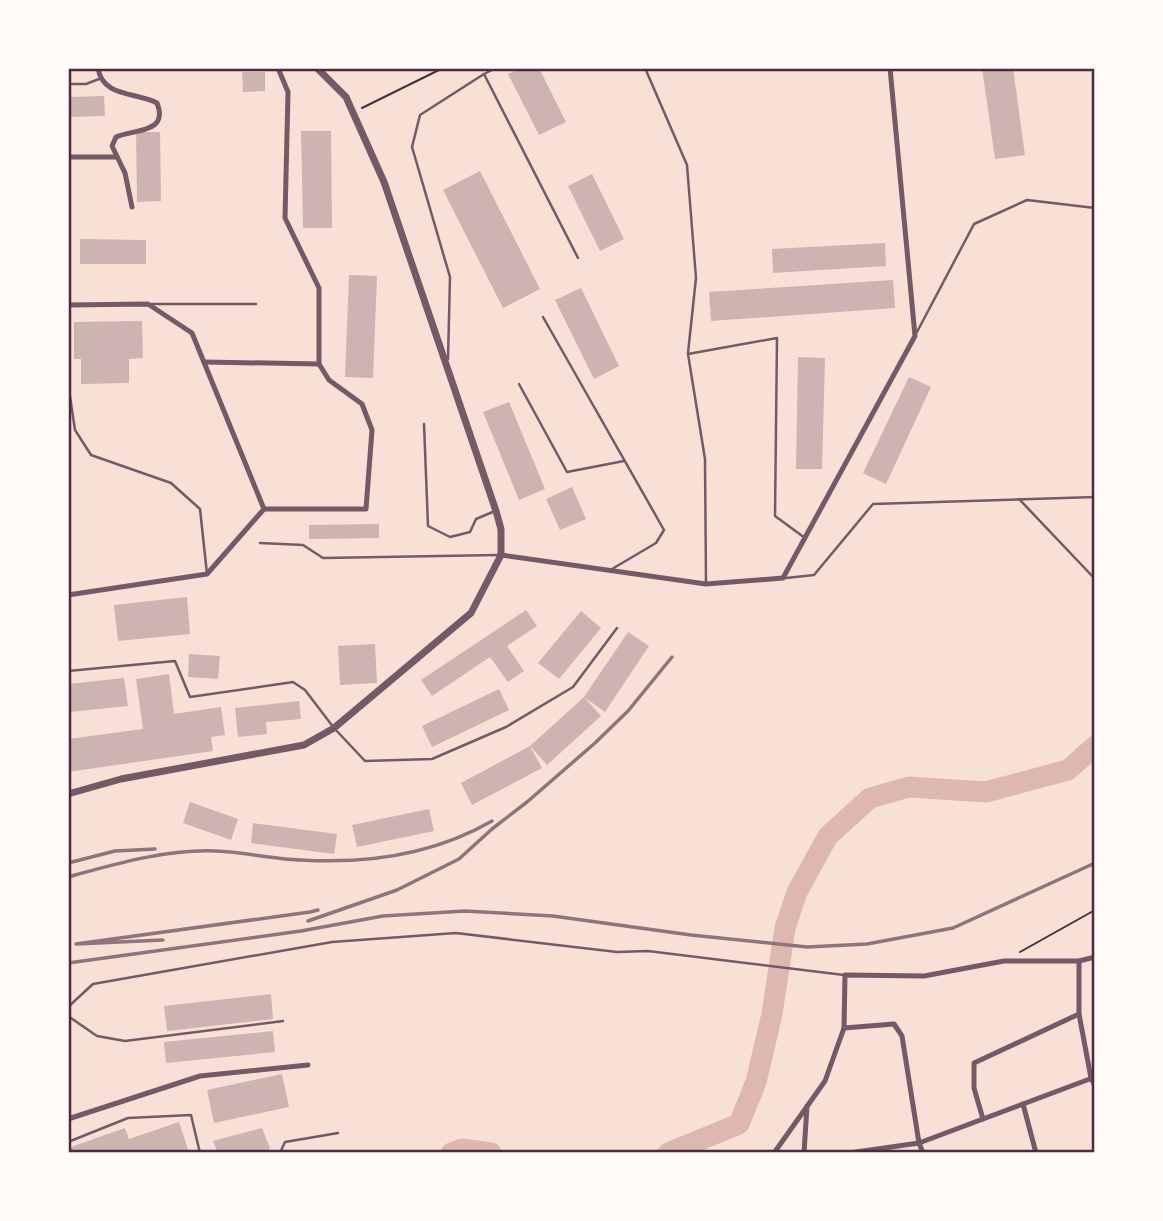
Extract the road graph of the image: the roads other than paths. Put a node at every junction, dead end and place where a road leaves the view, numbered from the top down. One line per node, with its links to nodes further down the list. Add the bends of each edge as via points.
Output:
1 (98, 68): 8 (street)
2 (278, 68): 22 (street, via 288,92 285,218 318,288)
3 (317, 68): 23 (street, via 346,97 384,182)
4 (496, 68): 7 (lane)
5 (645, 68): 20 (lane, via 687,165 695,278)
6 (890, 68): 19 (street)
7 (484, 74): 14 (lane); 23 (lane, via 420,115 412,147 450,276)
8 (99, 79): 9 (lane); 11 (street, via 107,87 157,103 161,112 155,126 116,137 112,146)
9 (68, 84)
10 (68, 157): 11 (street)
11 (116, 157): 12 (street, via 125,173)
12 (132, 207)
13 (1095, 208): 19 (lane, via 1027,200 974,224)
14 (578, 258)
15 (148, 304): 16 (lane); 17 (street); 21 (street, via 192,333)
16 (256, 304)
17 (68, 305)
18 (543, 317): 27 (lane)
19 (915, 336): 32 (street)
20 (688, 354): 32 (lane, via 777,338 775,516); 39 (lane, via 705,458)
21 (204, 362): 22 (street); 30 (street)
22 (319, 364): 30 (street, via 329,380 362,404 372,430 366,509)
23 (448, 365): 31 (street)
24 (68, 383): 36 (lane, via 75,430 91,455 171,482 200,509)
25 (519, 384): 27 (lane, via 567,472)
26 (424, 424): 31 (lane, via 428,526 450,537 470,532 477,519)
27 (625, 461): 35 (lane, via 664,530 656,543)
28 (1095, 497): 29 (lane)
29 (1019, 499): 37 (lane, via 873,504 814,575); 38 (lane)
30 (264, 509): 36 (street)
31 (496, 511): 34 (street)
32 (805, 538): 37 (street)
33 (260, 543): 34 (lane, via 303,545 323,558)
34 (501, 555): 35 (street); 43 (street, via 471,613)
35 (610, 570): 39 (street)
36 (207, 574): 40 (street)
37 (783, 578): 39 (street)
38 (1095, 579)
39 (706, 584)
40 (68, 595)
41 (617, 628): 43 (lane, via 573,687 506,727 432,759 365,761)
42 (68, 671): 43 (lane, via 174,661 190,697 293,682 305,690)
43 (334, 728): 44 (street, via 304,745 121,779)
44 (68, 794)
45 (1095, 957): 46 (street)
46 (1079, 961): 47 (street, via 1004,961 924,976); 49 (street)
47 (845, 975): 48 (lane, via 456,933 332,942 93,985); 52 (street)
48 (68, 1007)
49 (1079, 1014): 54 (street); 59 (street, via 975,1063 975,1088)
50 (68, 1016): 51 (lane, via 97,1036 125,1041)
51 (283, 1021)
52 (844, 1028): 57 (street, via 825,1081); 62 (street, via 894,1024 902,1036)
53 (307, 1065): 58 (street, via 200,1076)
54 (1093, 1078): 55 (street); 56 (street)
55 (1095, 1086)
56 (1023, 1104): 59 (street); 69 (street)
57 (807, 1106): 65 (street); 66 (street)
58 (68, 1119)
59 (983, 1119): 62 (street)
60 (338, 1133): 64 (lane, via 285,1142)
61 (68, 1142): 63 (lane, via 128,1118 191,1115)
62 (919, 1143): 67 (street); 68 (street)
63 (200, 1153)
64 (280, 1153)
65 (774, 1153)
66 (804, 1153)
67 (849, 1153)
68 (923, 1153)
69 (1036, 1153)

